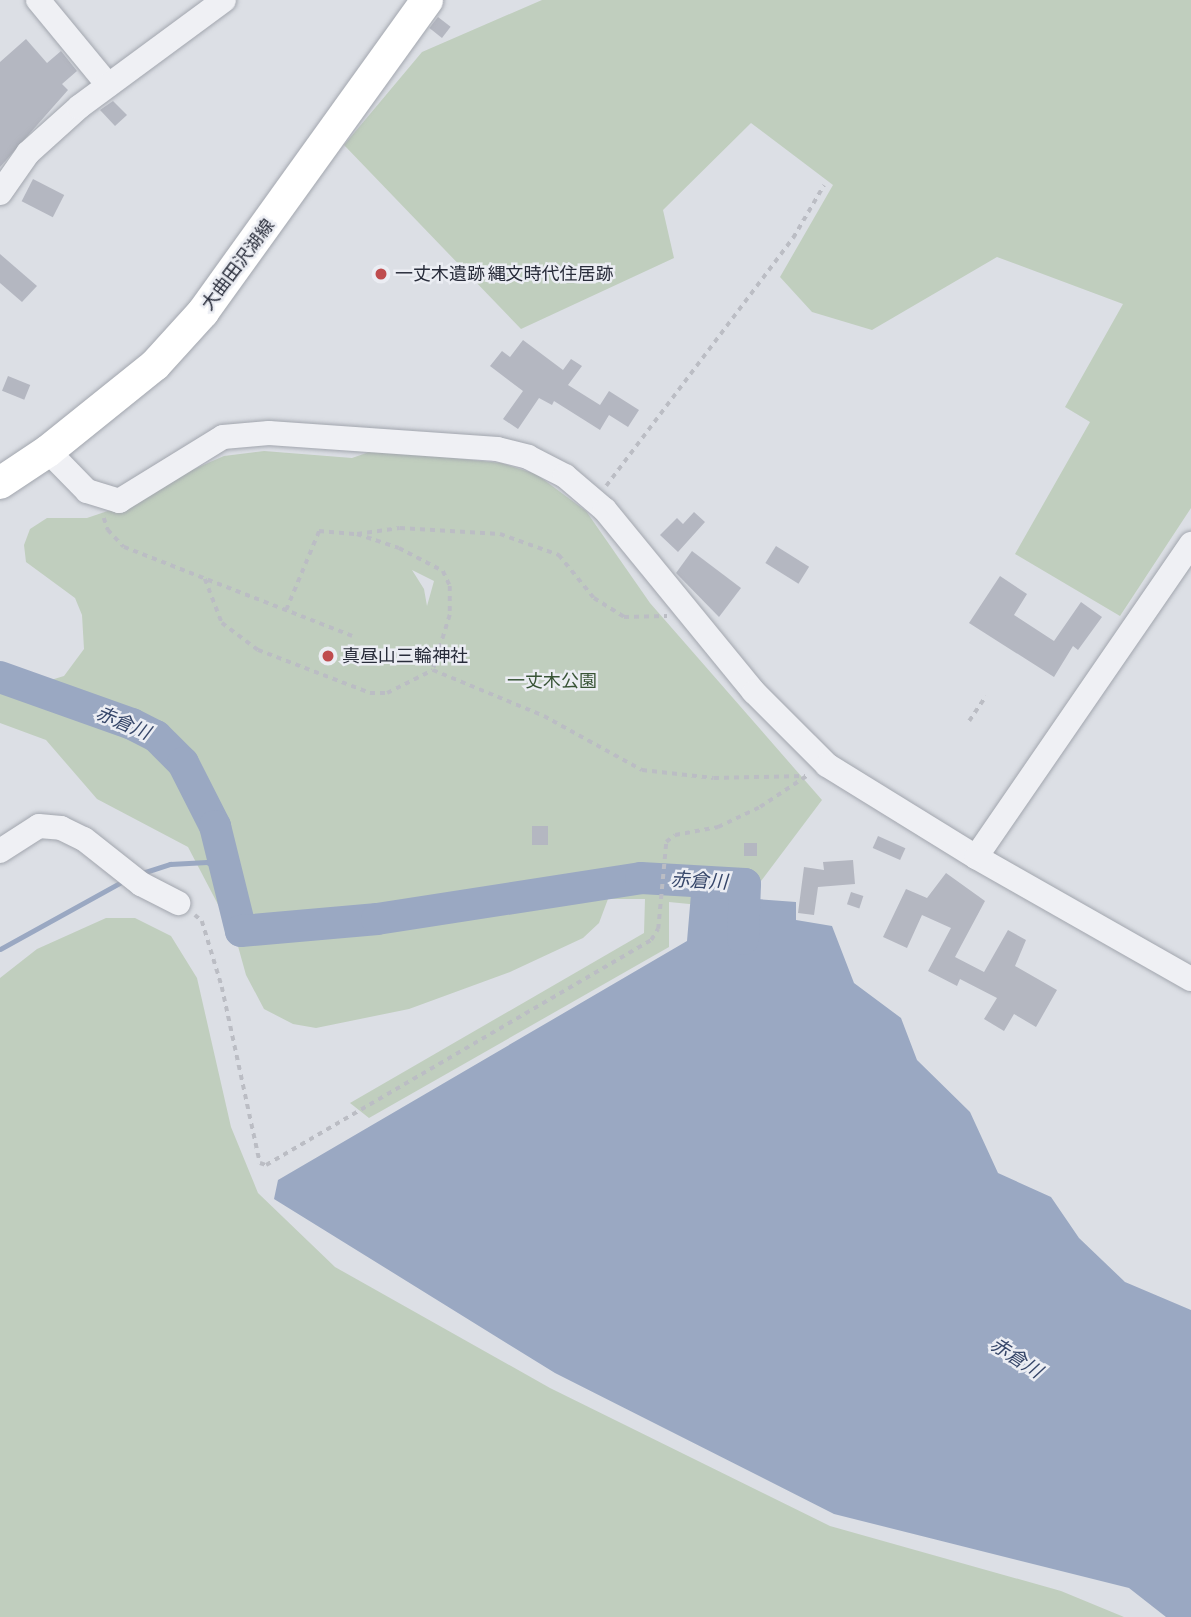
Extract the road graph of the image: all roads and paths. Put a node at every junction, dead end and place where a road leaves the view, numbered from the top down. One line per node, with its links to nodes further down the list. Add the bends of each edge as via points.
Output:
1 (38, 0): 4 (street)
2 (224, 0): 4 (street)
3 (427, 0): 7 (main road, 大曲田沢湖線, via 203,312 155,365)
4 (108, 85): 6 (street, via 28,153)
5 (824, 185): 10 (path, via 793,238)
6 (0, 193)
7 (48, 451): 8 (main road, 大曲田沢湖線); 9 (street, via 87,491)
8 (0, 483)
9 (102, 499): 10 (street, via 119,500 223,437 269,433 497,449 528,457 565,476); 13 (path, via 107,530 117,541)
10 (594, 501): 15 (street)
11 (357, 534): 14 (path, via 319,531); 15 (path, via 400,528 500,534 559,555 594,597 624,617); 17 (path, via 399,548 443,571 450,586 450,615)
12 (1191, 544): 22 (street)
13 (205, 579): 14 (path); 17 (path, via 222,623 258,650 370,693 387,693)
14 (286, 610): 16 (path)
15 (689, 615): 20 (street)
16 (352, 636)
17 (433, 670): 20 (path, via 544,716 642,770 714,778)
18 (986, 696): 19 (path)
19 (969, 720)
20 (817, 770): 22 (street); 23 (path, via 760,807 718,827 676,835 666,842 658,929 651,940 266,1165 260,1163 222,987 202,921)
21 (0, 851): 23 (street, via 39,826 61,828 84,839 141,884)
22 (976, 857): 24 (street)
23 (178, 903)
24 (1191, 979)

